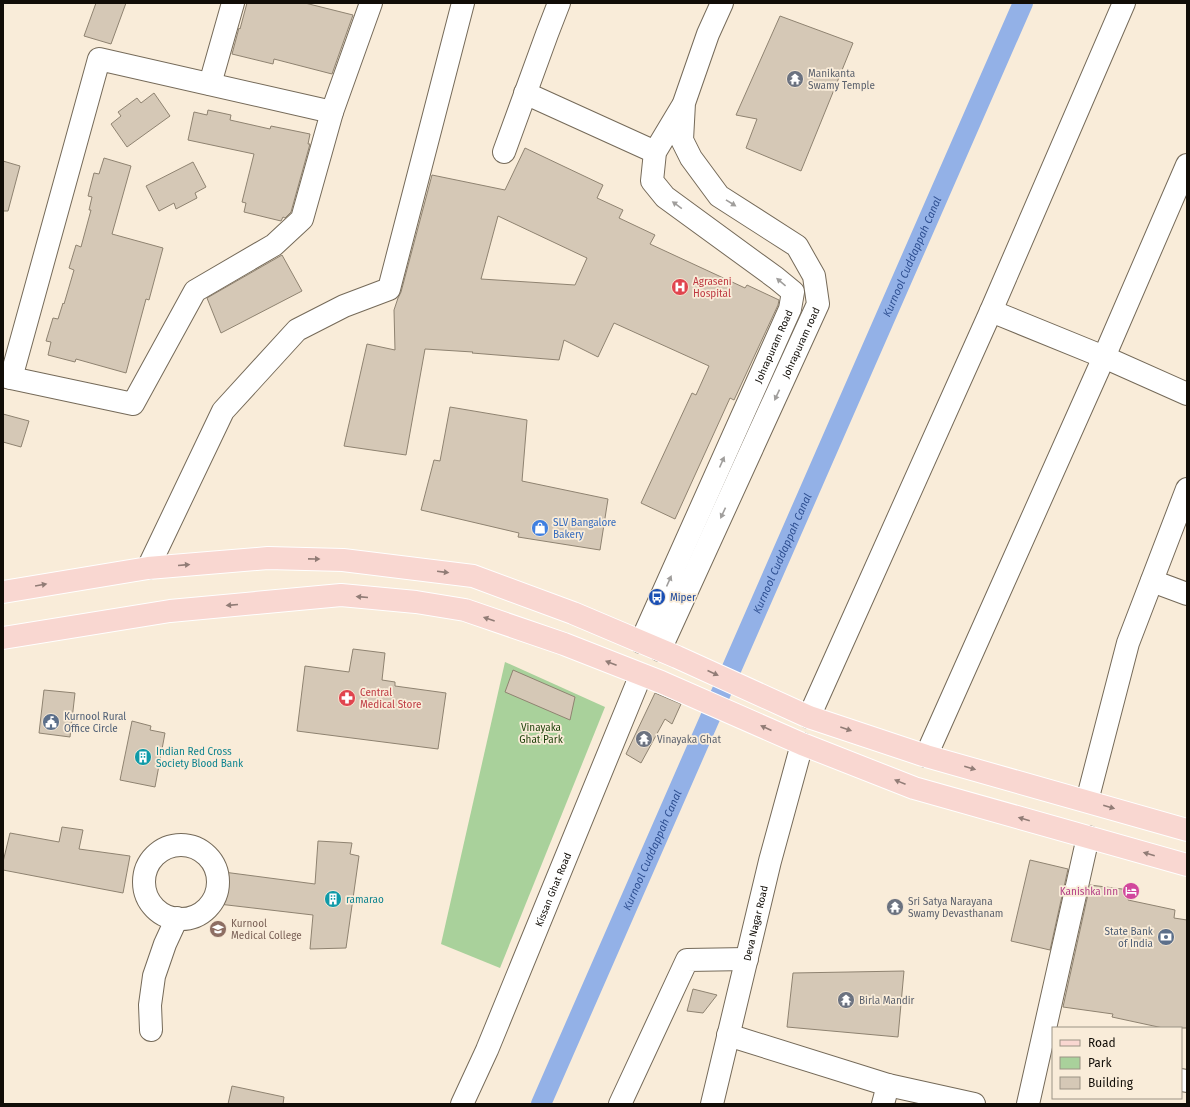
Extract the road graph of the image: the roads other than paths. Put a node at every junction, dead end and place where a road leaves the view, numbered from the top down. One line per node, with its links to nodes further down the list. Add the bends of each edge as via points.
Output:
1 (234, 3): 7 (street)
2 (371, 3): 10 (street)
3 (463, 3): 19 (street, via 388,289 344,306 297,330 223,411)
4 (560, 3): 8 (street)
5 (722, 3): 9 (street, Johrapuram road, via 708,34)
6 (1124, 3): 14 (street)
7 (210, 84): 10 (street); 16 (street, via 99,59)
8 (526, 93): 11 (street); 12 (street)
9 (684, 103): 12 (street, Johrapuram Road); 24 (street, Johrapuram road, one-way to 24, via 682,140 691,158 719,196 797,246 814,276 818,304)
10 (332, 112): 16 (street, via 302,219 274,245 195,290 133,404)
11 (504, 152)
12 (655, 152): 24 (street, Johrapuram Road, one-way to 12, via 790,309 793,292 665,197 652,181)
13 (1187, 166): 15 (street)
14 (991, 311): 15 (street); 26 (street)
15 (1104, 357): 17 (street); 28 (street)
16 (7, 377)
17 (1187, 394)
18 (1187, 489): 20 (street)
19 (148, 568): 21 (main road, one-way to 19); 24 (main road, one-way to 24, via 268,558 328,559 473,576 574,613)
20 (1152, 581): 22 (street); 29 (street, via 1128,643)
21 (3, 592)
22 (1187, 594)
23 (3, 638): 25 (main road, one-way to 23, via 466,610 341,595 170,611)
24 (660, 649): 26 (main road, one-way to 26)
25 (651, 678): 27 (main road, one-way to 25); 39 (street, Kissan Ghat Road, via 636,684 487,1050)
26 (809, 717): 28 (main road, one-way to 28)
27 (802, 744): 31 (main road, one-way to 27, via 914,788); 34 (street, Deva Nagar Road)
28 (926, 756): 29 (main road, one-way to 29)
29 (1087, 801): 30 (main road, one-way to 30)
30 (1187, 830)
31 (1088, 837): 32 (main road, one-way to 31); 37 (street)
32 (1187, 865)
33 (176, 918): 35 (street, via 154,976 150,1005)
34 (747, 959): 36 (street, Deva Nagar Road); 40 (street, via 687,960)
35 (151, 1030)
36 (728, 1034): 38 (street); 41 (street, Deva Nagar Road)
37 (1047, 1047): 43 (street)
38 (886, 1094): 42 (street)
39 (462, 1104)
40 (620, 1104)
41 (712, 1104)
42 (974, 1104)
43 (1028, 1104)

